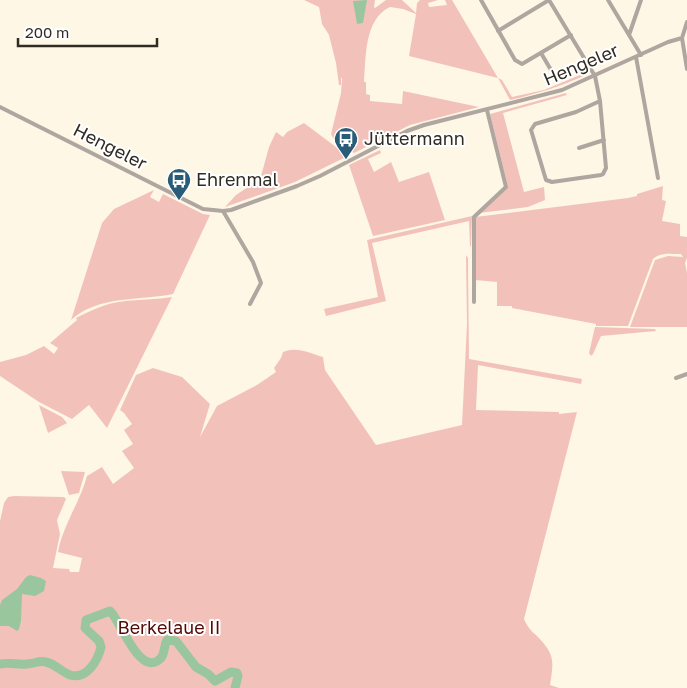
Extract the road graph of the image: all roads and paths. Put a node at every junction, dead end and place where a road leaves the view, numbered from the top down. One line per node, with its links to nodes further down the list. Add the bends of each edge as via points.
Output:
1 (481, 0): 6 (street)
2 (549, 0): 6 (street); 7 (street)
3 (608, 0): 8 (street)
4 (641, 0): 8 (street)
5 (687, 22): 9 (street)
6 (498, 31): 10 (street, via 522,64)
7 (571, 35): 10 (street); 14 (street)
8 (629, 35): 11 (street)
9 (682, 38): 11 (street, Hengeler); 12 (street)
10 (540, 53): 13 (street)
11 (638, 56): 14 (street, Hengeler); 20 (street)
12 (687, 69)
13 (551, 70)
14 (595, 76): 15 (street); 17 (street, Hengeler, via 562,90)
15 (600, 101): 18 (street); 18 (street, via 536,124 531,130 543,175 552,182 603,174 606,168)
16 (0, 108): 21 (street, Hengeler, via 203,209)
17 (487, 110): 21 (street, Hengeler, via 407,131 320,176); 22 (street, via 506,186 474,217)
18 (604, 140): 19 (street)
19 (579, 148)
20 (658, 178)
21 (223, 211): 23 (street, via 253,262 261,283)
22 (474, 302)
23 (250, 304)
24 (687, 374): 25 (street)
25 (676, 378)

